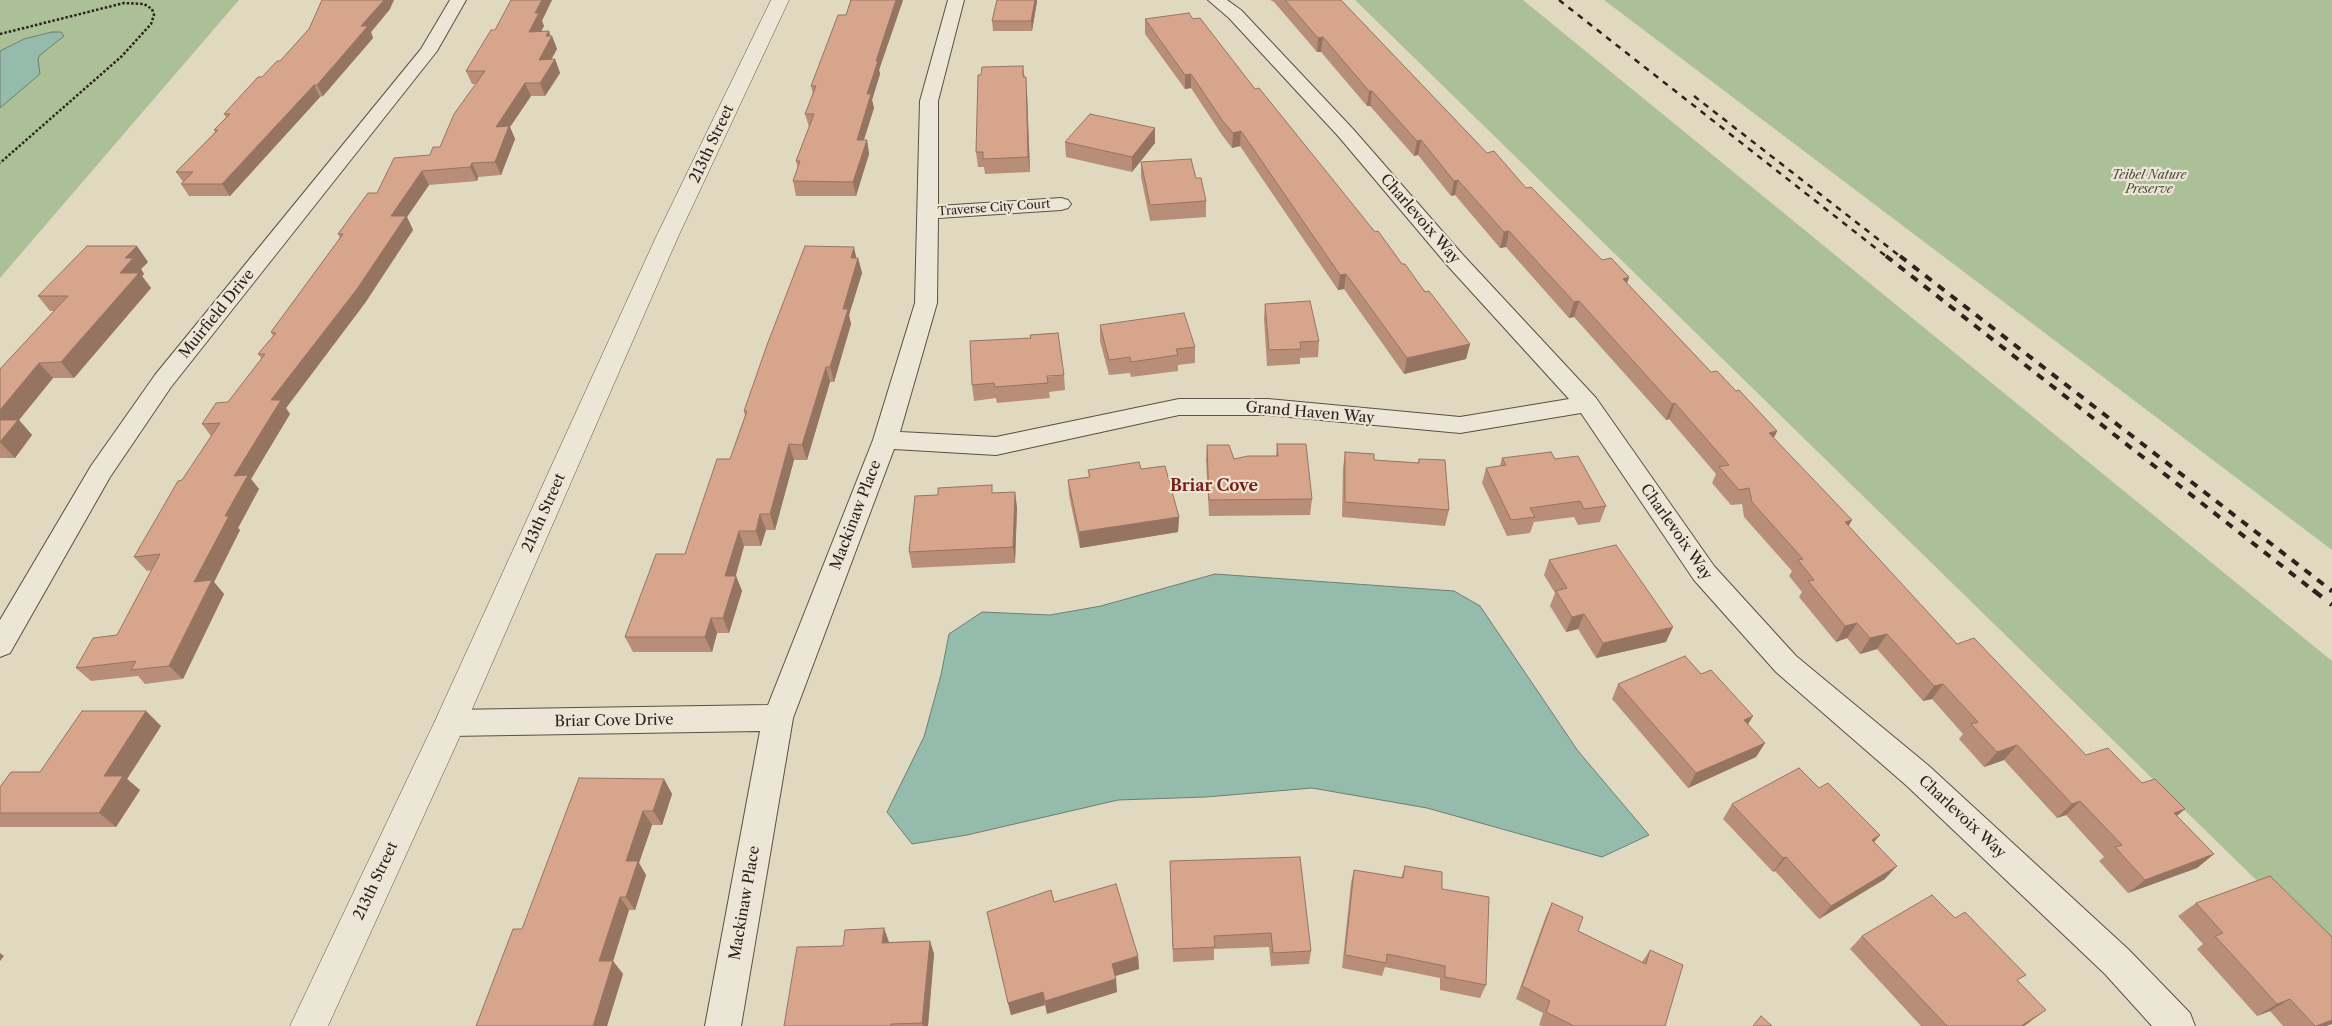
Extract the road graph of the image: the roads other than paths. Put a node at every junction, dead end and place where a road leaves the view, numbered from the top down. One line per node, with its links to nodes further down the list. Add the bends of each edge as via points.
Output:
1 (458, 0): 9 (street, Muirfield Drive, via 428,51 163,382 100,472)
2 (780, 0): 11 (street, 213th Street, via 667,237)
3 (956, 0): 6 (street, Mackinaw Place, via 929,101)
4 (1216, 0): 7 (street, Charlevoix Way, via 1235,14 1346,132 1455,260)
5 (1060, 204): 6 (street, Traverse City Court)
6 (927, 213): 8 (street, Mackinaw Place, via 926,303)
7 (1587, 404): 8 (street, Grand Haven Way, via 1460,425 1268,407 1179,407 996,446); 14 (street, Charlevoix Way, via 1704,573 1786,664 1918,776 2118,962)
8 (885, 440): 10 (street, Mackinaw Place)
9 (0, 646)
10 (778, 718): 11 (street, Briar Cove Drive); 13 (street, Mackinaw Place)
11 (450, 723): 12 (street, 213th Street)
12 (309, 1026)
13 (723, 1026)
14 (2177, 1026)

